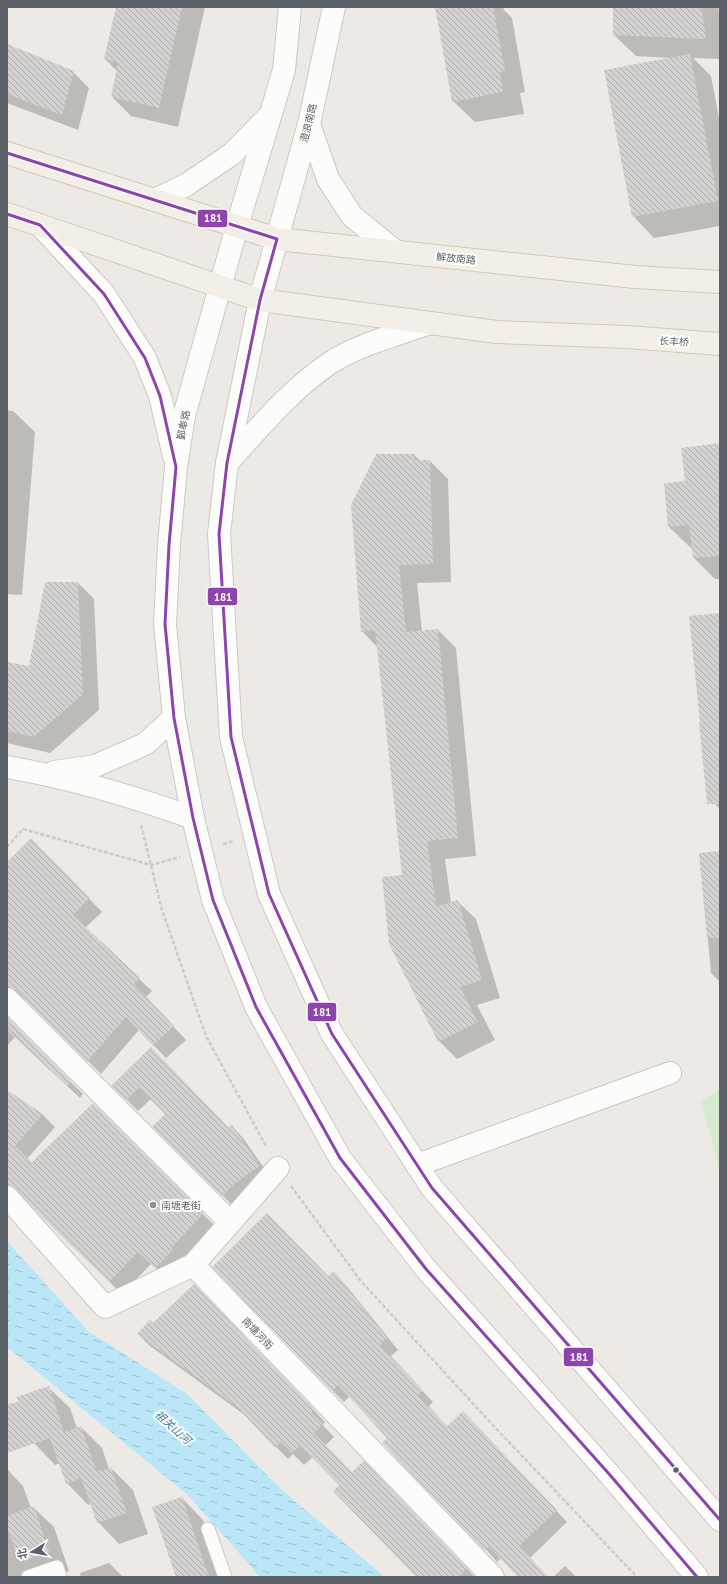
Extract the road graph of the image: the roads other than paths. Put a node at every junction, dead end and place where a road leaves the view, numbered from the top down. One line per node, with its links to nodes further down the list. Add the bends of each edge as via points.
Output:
1 (290, 7): 3 (main road, via 284,70)
2 (334, 7): 4 (main road, 澄浪南路)
3 (271, 114): 6 (main road, via 232,154 186,185); 9 (main road)
4 (309, 124): 10 (main road, 澄浪南路); 11 (main road, via 328,178 352,216)
5 (7, 153): 6 (main road)
6 (155, 200): 9 (main road)
7 (7, 214): 8 (main road)
8 (40, 225): 13 (main road); 18 (main road, via 104,294 145,358 160,396)
9 (237, 226): 10 (main road); 13 (main road, 鄞奉路)
10 (277, 239): 11 (main road, 解放南路); 14 (main road)
11 (395, 251): 12 (main road, 解放南路, via 635,277)
12 (720, 282)
13 (221, 286): 14 (main road); 18 (main road, 鄞奉路, via 184,416)
14 (260, 300): 15 (main road, 长丰桥); 17 (main road)
15 (430, 323): 16 (main road, 长丰桥, via 497,332 628,337); 17 (main road, via 359,349 331,363 287,398)
16 (720, 344)
17 (227, 463): 25 (main road, via 219,534 231,737 268,894 332,1034)
18 (176, 467): 19 (main road, 鄞奉路, via 165,624)
19 (174, 718): 21 (main road, via 146,744 113,759 95,766); 22 (main road, 鄞奉路)
20 (7, 766): 21 (main road)
21 (45, 773): 22 (main road, via 135,798)
22 (193, 818): 36 (main road, 鄞奉路, via 213,900 256,1007 340,1158 426,1270 610,1475)
23 (7, 999): 28 (main road)
24 (670, 1073): 25 (main road)
25 (417, 1165): 30 (main road, via 437,1194)
26 (278, 1168): 28 (main road)
27 (7, 1197): 29 (main road, via 105,1307)
28 (230, 1222): 29 (main road)
29 (193, 1265): 35 (main road, 南塘河街)
30 (720, 1520)
31 (208, 1529): 34 (lane)
32 (28, 1577): 33 (lane, via 57,1567)
33 (60, 1577)
34 (225, 1577)
35 (493, 1577)
36 (697, 1577)

